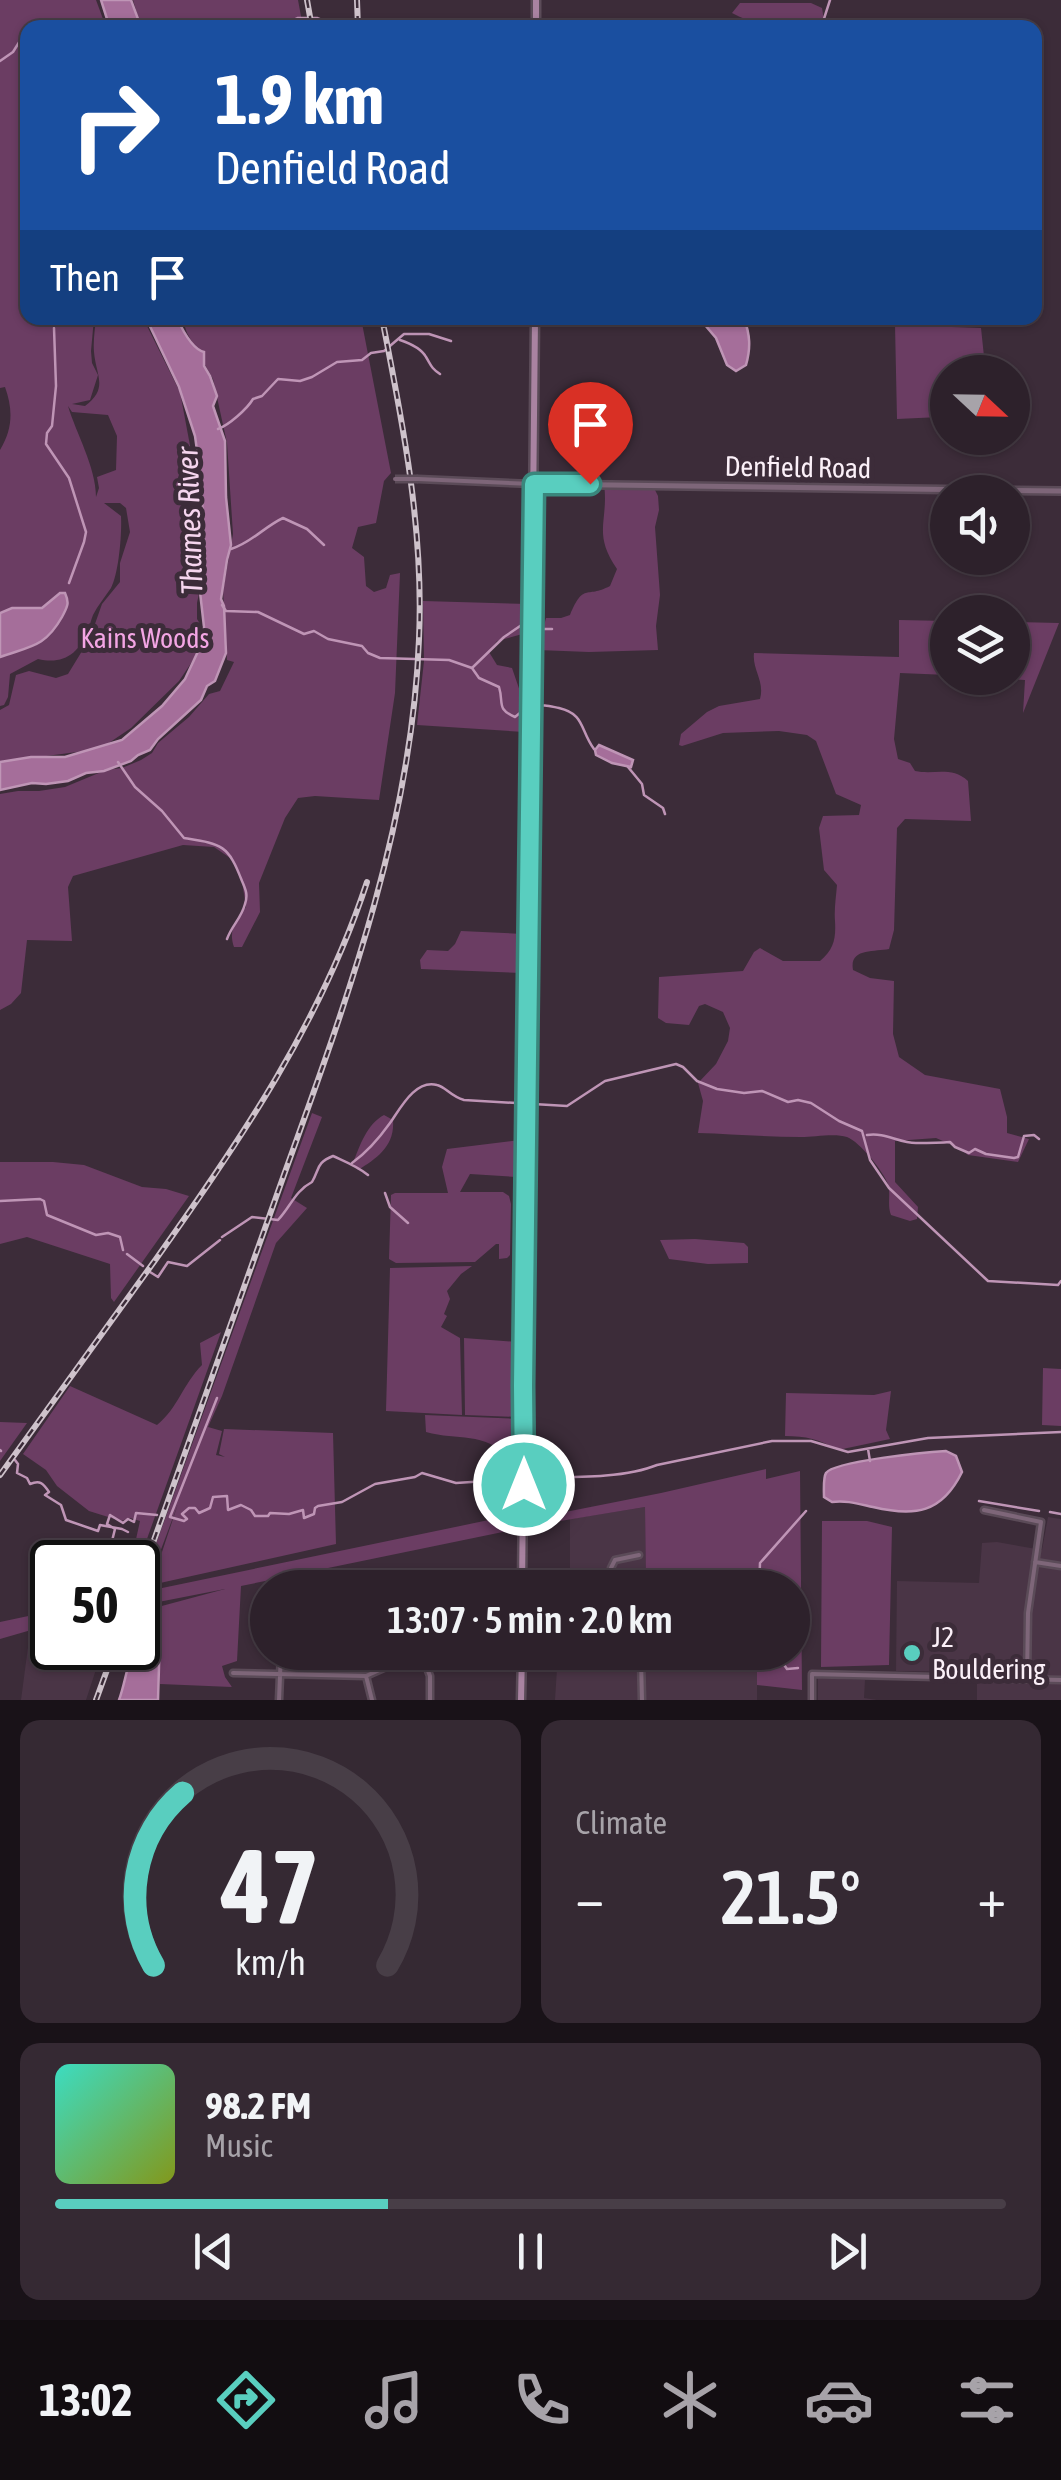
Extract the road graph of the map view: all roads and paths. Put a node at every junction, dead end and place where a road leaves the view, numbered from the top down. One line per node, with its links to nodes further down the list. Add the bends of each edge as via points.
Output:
1 (535, 325): 3 (main road)
2 (392, 480): 3 (street, bridge)
3 (534, 484): 4 (street, Denfield Road); 9 (main road)
4 (1061, 492)
5 (984, 1510): 7 (street, via 1041,1522)
6 (638, 1555): 10 (street, via 615,1560)
7 (1035, 1562): 8 (street); 21 (street)
8 (1061, 1566)
9 (522, 1570)
10 (611, 1570)
11 (280, 1670): 18 (street)
12 (380, 1670): 20 (street)
13 (428, 1670): 25 (street)
14 (522, 1670): 26 (main road)
15 (641, 1670): 27 (street)
16 (809, 1670): 19 (street)
17 (232, 1673): 18 (street)
18 (280, 1674): 20 (street); 23 (street)
19 (812, 1674): 21 (street); 28 (street)
20 (366, 1676): 24 (street)
21 (1027, 1679): 22 (street)
22 (1061, 1680)
23 (279, 1700)
24 (372, 1700)
25 (430, 1700)
26 (522, 1700)
27 (642, 1700)
28 (812, 1700)

